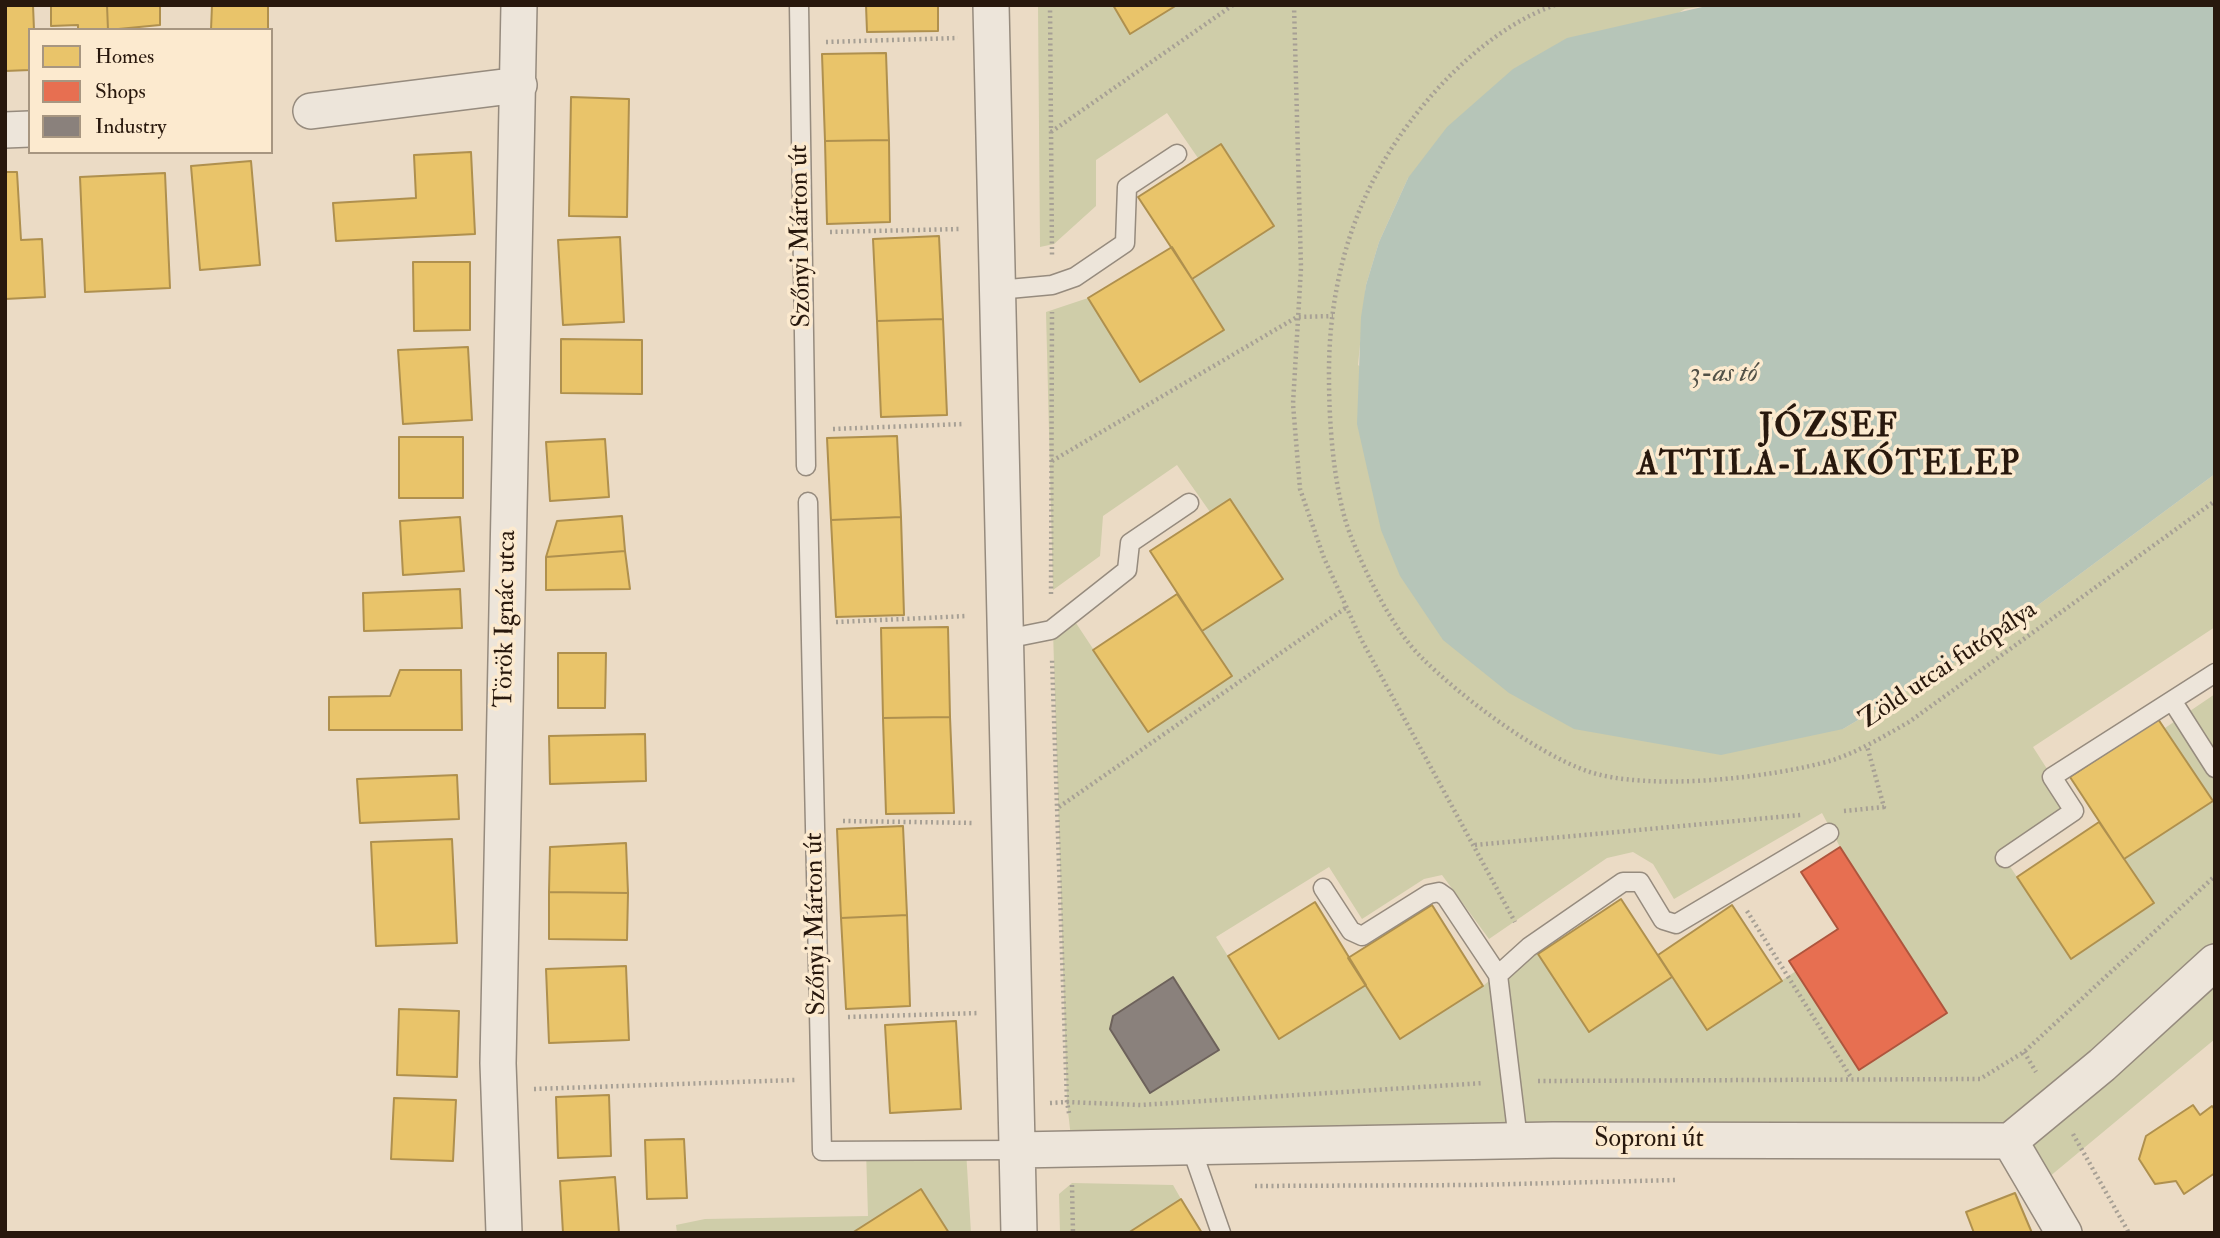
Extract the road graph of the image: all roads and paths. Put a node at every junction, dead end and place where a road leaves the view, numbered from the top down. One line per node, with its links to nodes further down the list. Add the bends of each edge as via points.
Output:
1 (519, 5): 9 (street, Török Ignác utca)
2 (799, 5): 8 (lane, Szőnyi Márton út)
3 (991, 5): 17 (street)
4 (1233, 5): 13 (path)
5 (1294, 5): 19 (path, via 1301,268)
6 (1555, 5): 18 (path, Zöld utcai futópálya, via 1533,13 1465,63 1423,104 1387,152 1346,242)
7 (962, 38): 8 (path)
8 (798, 43): 16 (lane, Szőnyi Márton út)
9 (519, 85): 10 (street); 55 (street, Török Ignác utca)
10 (311, 111)
11 (28, 129): 12 (street)
12 (5, 130)
13 (1051, 133)
14 (1177, 155): 17 (lane, via 1127,187 1125,243 1075,277 1052,285)
15 (966, 229): 16 (path)
16 (804, 233): 21 (lane, Szőnyi Márton út)
17 (998, 290): 30 (street)
18 (1333, 316): 19 (path); 33 (path, Zöld utcai futópálya, via 1329,408 1335,469 1350,536 1385,606 1419,655 1472,699 1531,743 1588,771 1649,781 1775,771 1832,760)
19 (1297, 317): 22 (path); 27 (path, via 1293,404 1300,489)
20 (970, 424): 21 (path)
21 (804, 430): 23 (lane, Szőnyi Márton út)
22 (1052, 461)
23 (806, 466)
24 (2215, 501): 33 (path, Zöld utcai futópálya, via 1954,691)
25 (808, 502): 29 (lane, Szőnyi Márton út)
26 (1189, 503): 30 (lane, via 1130,542 1127,570 1072,617 1051,630)
27 (1347, 607): 35 (path); 41 (path)
28 (975, 616): 29 (path)
29 (811, 623): 38 (lane, Szőnyi Márton út)
30 (1006, 639): 61 (street)
31 (2215, 673): 32 (lane)
32 (2173, 702): 34 (lane); 42 (lane, via 2052,778 2074,811)
33 (1867, 746): 36 (path, via 1884,807)
34 (2215, 768)
35 (1058, 807)
36 (1835, 812)
37 (1815, 813): 41 (path)
38 (815, 821): 39 (path); 50 (lane, Szőnyi Márton út)
39 (979, 822)
40 (1829, 833): 45 (lane)
41 (1475, 845): 46 (path)
42 (2005, 858)
43 (2215, 876): 51 (path)
44 (1323, 888): 48 (lane, via 1351,931 1362,936 1439,892)
45 (1734, 889): 46 (lane, via 1676,923 1663,920 1640,882 1623,882); 53 (path)
46 (1529, 947): 48 (lane)
47 (2215, 962): 56 (street, via 2102,1065)
48 (1499, 975): 54 (lane)
49 (983, 1012): 50 (path)
50 (819, 1018): 52 (lane, Szőnyi Márton út)
51 (2024, 1052): 53 (path, via 1980,1079); 56 (path)
52 (820, 1079): 55 (path); 61 (lane, Szőnyi Márton út, via 822,1151)
53 (1852, 1080): 54 (path)
54 (1511, 1081): 57 (path, via 1141,1105); 58 (lane)
55 (499, 1091): 65 (street, Török Ignác utca)
56 (2054, 1101): 59 (street); 70 (path)
57 (1068, 1102)
58 (1518, 1140): 59 (street, Soproni út); 60 (street, Soproni út)
59 (2010, 1141): 69 (street)
60 (1191, 1147): 61 (street, Soproni út); 64 (lane)
61 (1017, 1150): 66 (street)
62 (1681, 1180): 64 (path)
63 (1086, 1183): 67 (path, via 1072,1183)
64 (1205, 1185): 68 (lane)
65 (504, 1233)
66 (1018, 1233)
67 (1073, 1233)
68 (1221, 1233)
69 (2064, 1233)
70 (2129, 1233)

